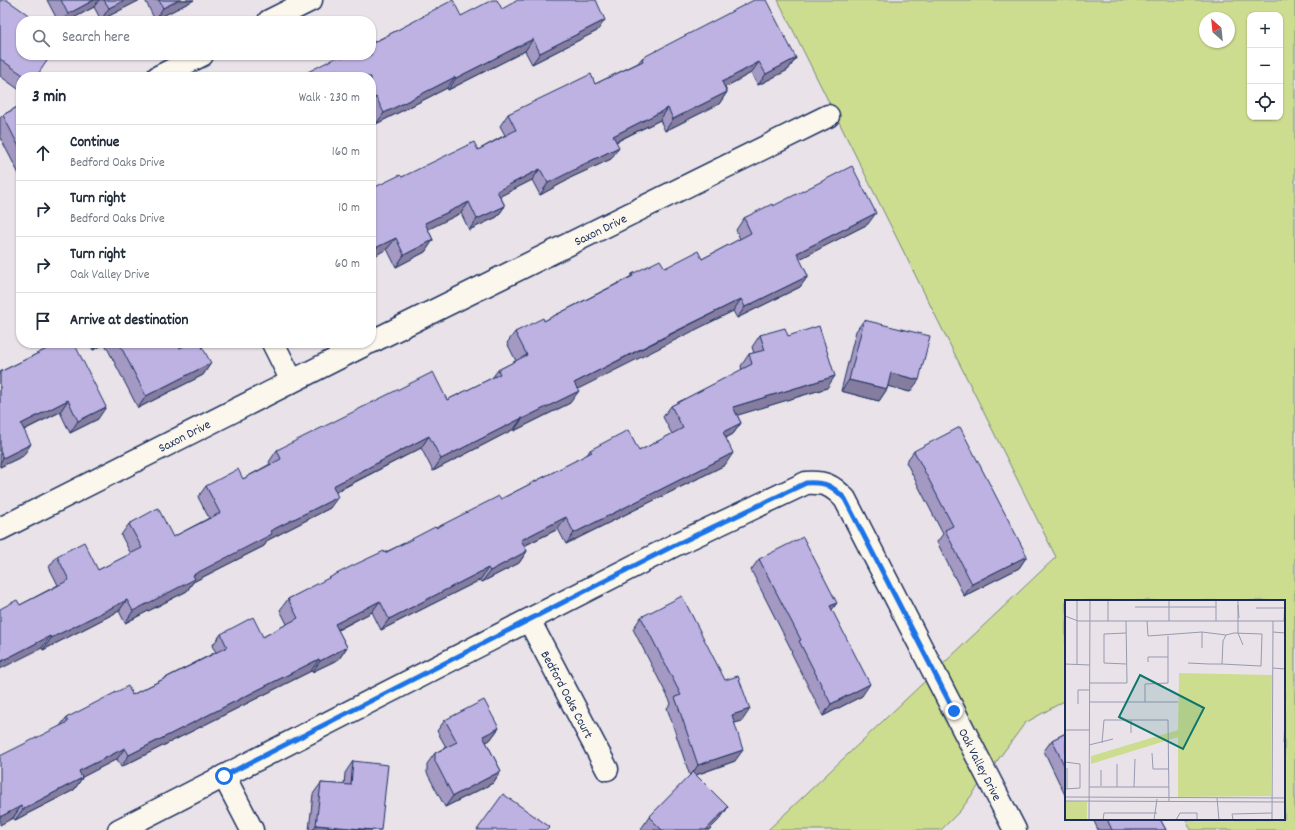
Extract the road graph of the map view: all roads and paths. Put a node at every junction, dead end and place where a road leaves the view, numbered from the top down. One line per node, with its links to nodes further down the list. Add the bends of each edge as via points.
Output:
1 (311, 0): 2 (street)
2 (279, 16)
3 (192, 60): 4 (street)
4 (168, 72)
5 (828, 116): 6 (street, Saxon Drive)
6 (376, 340)
7 (276, 348): 9 (street)
8 (358, 348): 9 (street, Saxon Drive)
9 (292, 381): 10 (street, Saxon Drive)
10 (0, 529)
11 (530, 620): 12 (street, Bedford Oaks Court); 13 (street); 16 (street, Oak Valley Drive, via 675,545 806,483 818,482 834,488 845,499)
12 (607, 769)
13 (224, 776): 14 (street); 15 (street)
14 (119, 830)
15 (252, 830)
16 (1015, 830)

